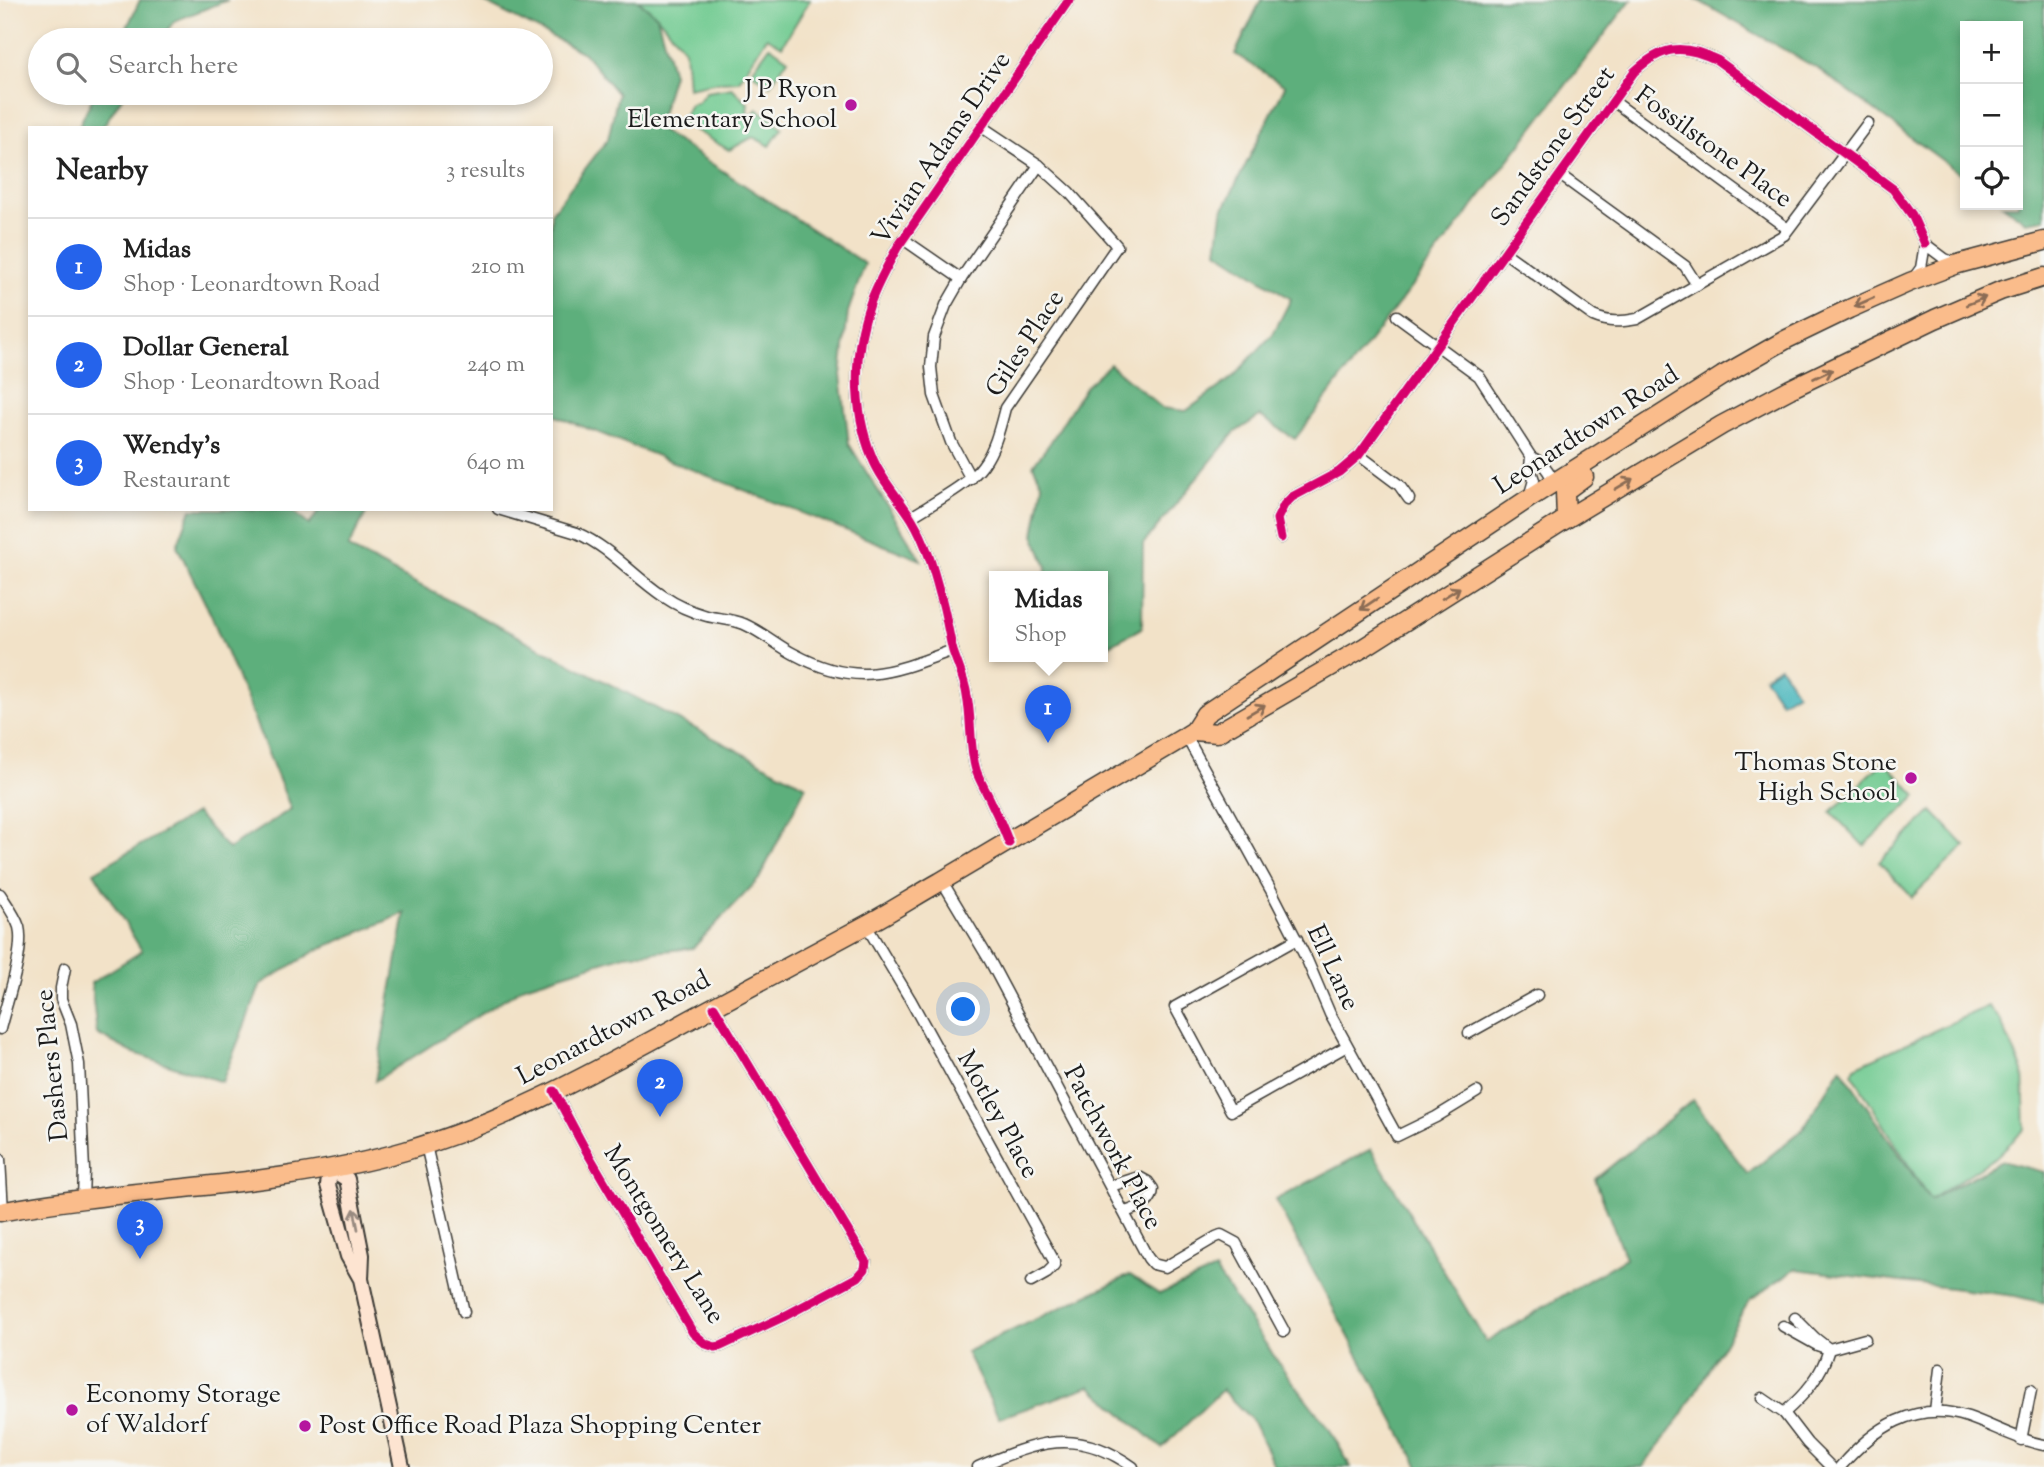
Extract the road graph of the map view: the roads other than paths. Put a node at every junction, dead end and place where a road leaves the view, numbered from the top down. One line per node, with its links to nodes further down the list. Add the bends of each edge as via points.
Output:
1 (1069, 0): 4 (street, Vivian Adams Drive)
2 (1613, 101): 5 (street, Sandstone Street, via 1652,57 1685,49 1700,52); 7 (street, Sandstone Street); 8 (street, Fossilstone Place)
3 (1868, 123): 5 (street)
4 (982, 127): 6 (street); 9 (street, Vivian Adams Drive)
5 (1844, 153): 8 (street); 11 (street, Sandstone Street, via 1893,189)
6 (1039, 165): 15 (street); 23 (street, Giles Place, via 1117,246 1005,408 999,433)
7 (1560, 175): 12 (street, Sandstone Street); 17 (street, via 1685,266)
8 (1788, 229): 17 (street)
9 (903, 239): 15 (street); 28 (street, Vivian Adams Drive, via 870,301 857,374 861,419 872,458)
10 (2044, 241): 13 (highway, Leonardtown Road)
11 (1925, 244): 13 (street); 16 (street, via 1921,268)
12 (1504, 252): 17 (street, via 1605,321 1637,319); 19 (street, Sandstone Street)
13 (1958, 264): 16 (highway, Leonardtown Road)
14 (2044, 277): 29 (highway, Leonardtown Road, one-way to 14, via 1790,389 1939,317)
15 (961, 278): 23 (street, via 934,337 931,367 942,419)
16 (1910, 282): 20 (highway, Leonardtown Road, one-way to 20, via 1787,339)
17 (1697, 285)
18 (1397, 316): 19 (street)
19 (1437, 345): 21 (street, Sandstone Street); 22 (street, via 1479,376)
20 (1656, 418): 24 (highway, Leonardtown Road); 29 (highway, via 1644,436 1566,489)
21 (1359, 455): 25 (street, via 1399,485); 30 (street, Sandstone Street, via 1284,505 1277,519)
22 (1531, 457): 24 (street, via 1549,471); 26 (street, via 1534,480)
23 (971, 479): 28 (street, Giles Place)
24 (1554, 484): 26 (highway, Leonardtown Road); 31 (highway, via 1555,513 1521,539)
25 (1409, 499)
26 (1528, 499): 33 (highway, Leonardtown Road, one-way to 33, via 1205,714)
27 (505, 511): 32 (street, via 589,538 665,598 692,611 747,625 814,665 833,671 886,671)
28 (911, 517): 32 (street, Vivian Adams Drive, via 929,556)
29 (1566, 519): 31 (highway, Leonardtown Road)
30 (1281, 538)
31 (1502, 561): 33 (highway, Leonardtown Road, one-way to 31, via 1217,733)
32 (953, 650): 34 (street, Vivian Adams Drive, via 967,695 977,771)
33 (1190, 734): 34 (highway, Leonardtown Road); 38 (street, Ell Lane)
34 (1009, 843): 35 (highway, Leonardtown Road)
35 (942, 881): 37 (highway, Leonardtown Road); 50 (street, Patchwork Place)
36 (0, 894): 42 (street, via 17,922 20,937)
37 (866, 925): 41 (highway, Leonardtown Road); 54 (street, Motley Place, via 1054,1261 1047,1273)
38 (1297, 939): 44 (street, Ell Lane); 44 (street, via 1175,1007 1231,1111)
39 (65, 968): 51 (street, Dashers Place, via 61,999 79,1064)
40 (1537, 995): 43 (street)
41 (715, 1007): 45 (highway, Leonardtown Road); 45 (street, Montgomery Lane, via 866,1261 858,1277 783,1317 715,1347 693,1333)
42 (0, 1029)
43 (1469, 1033)
44 (1347, 1046): 46 (street, Ell Lane, via 1397,1136)
45 (554, 1091): 47 (highway, Leonardtown Road, via 469,1130)
46 (1477, 1092)
47 (426, 1144): 49 (highway, Leonardtown Road); 55 (street)
48 (0, 1159): 52 (street)
49 (331, 1169): 51 (highway, Leonardtown Road); 68 (street, via 328,1185 348,1256 360,1279)
50 (1111, 1186): 53 (street, Patchwork Place); 53 (street, via 1139,1177 1153,1189 1151,1200)
51 (83, 1199): 52 (highway, Leonardtown Road)
52 (2, 1212)
53 (1125, 1212): 58 (street, Patchwork Place, via 1148,1258 1159,1266 1165,1267 1216,1237 1230,1238 1244,1255)
54 (1031, 1282)
55 (464, 1312)
56 (1795, 1318): 60 (street)
57 (1783, 1326): 60 (street)
58 (1284, 1331)
59 (1865, 1339): 60 (street)
60 (1829, 1349): 65 (street, via 1811,1386)
61 (1940, 1369): 64 (street)
62 (2031, 1390): 66 (street)
63 (1762, 1398): 65 (street)
64 (1935, 1411): 66 (street, via 1964,1416); 72 (street, via 1883,1428 1860,1444)
65 (1784, 1413): 71 (street)
66 (2021, 1440): 67 (street)
67 (2044, 1446)
68 (402, 1467)
69 (978, 1467): 70 (street, via 1053,1441 1101,1448)
70 (1133, 1467)
71 (1831, 1467)
72 (1840, 1467)

